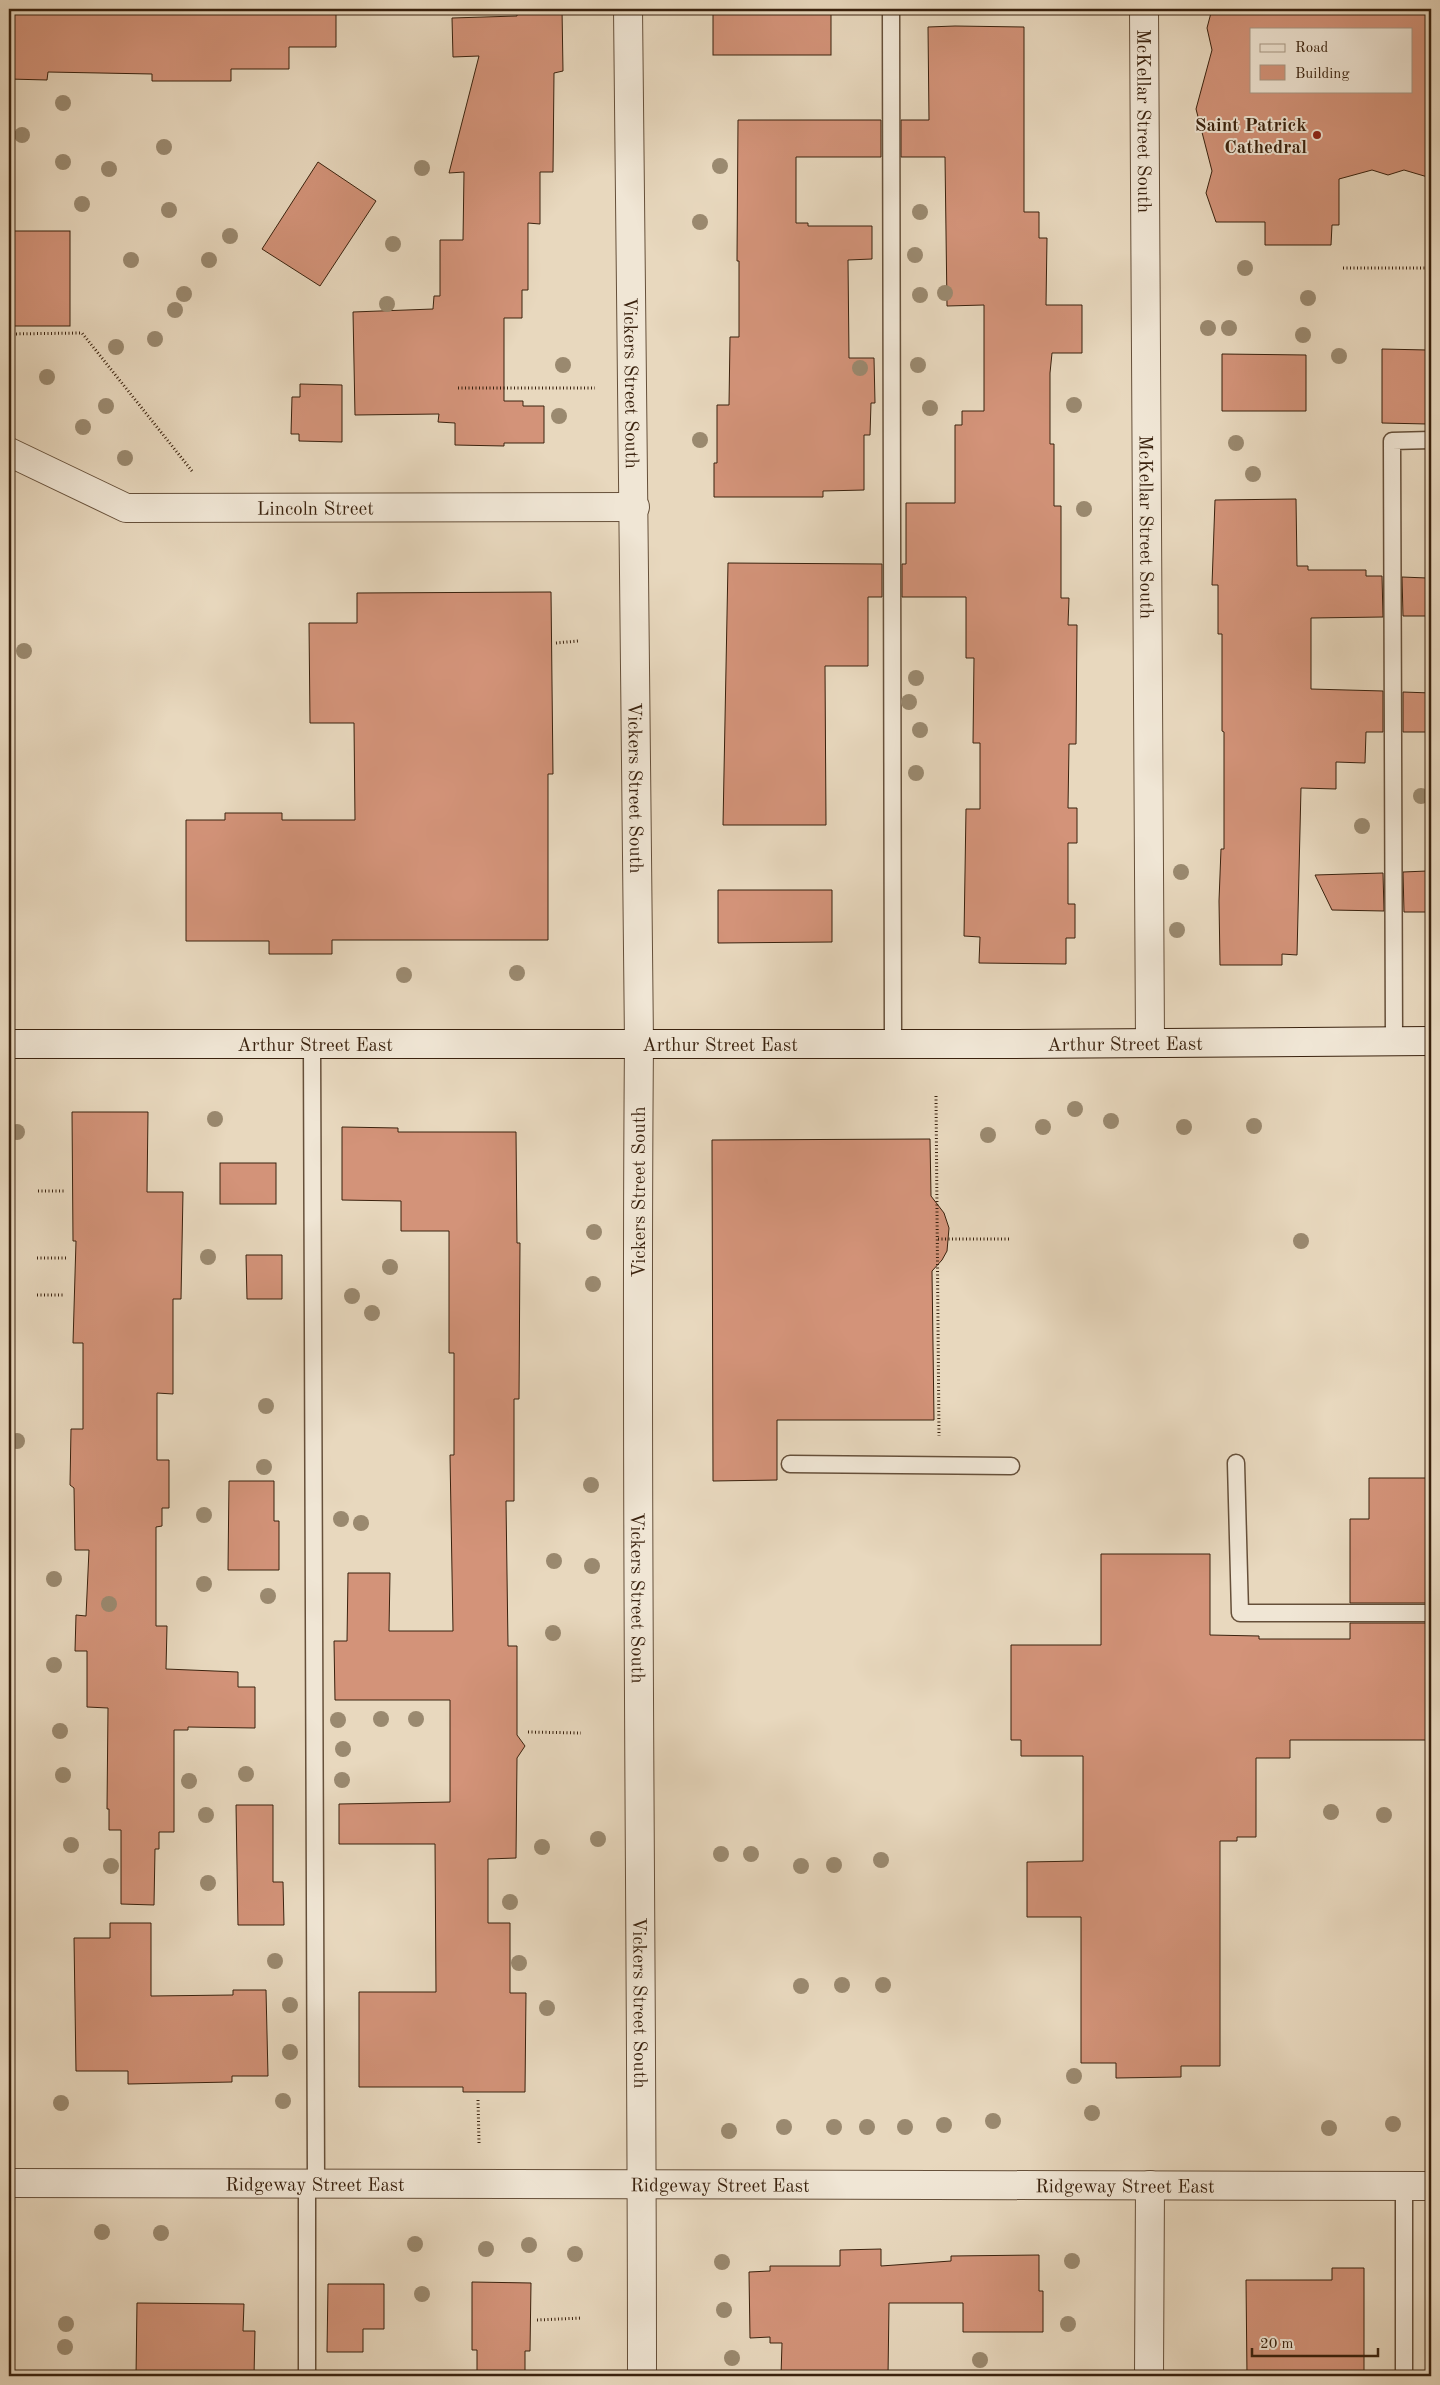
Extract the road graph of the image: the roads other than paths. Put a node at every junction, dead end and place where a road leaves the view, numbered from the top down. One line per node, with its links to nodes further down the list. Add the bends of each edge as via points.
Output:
1 (628, 9): 6 (street, Vickers Street South)
2 (891, 9): 13 (lane)
3 (1144, 9): 9 (street, McKellar Street South)
4 (1431, 440): 7 (lane, via 1392,441)
5 (9, 452): 6 (street, Lincoln Street, via 126,508)
6 (635, 507): 12 (street, Vickers Street South)
7 (1394, 1041): 8 (street, Arthur Street East); 9 (street, Arthur Street East)
8 (1431, 1041)
9 (1150, 1043): 13 (street, Arthur Street East)
10 (9, 1044): 11 (street, Arthur Street East)
11 (312, 1044): 12 (street, Arthur Street East); 19 (lane)
12 (639, 1044): 13 (street, Arthur Street East); 20 (street, Vickers Street South)
13 (893, 1044)
14 (1236, 1463): 17 (lane, via 1240,1613)
15 (790, 1464): 16 (lane)
16 (1011, 1466)
17 (1431, 1614)
18 (9, 2182): 19 (street, Ridgeway Street East)
19 (311, 2182): 20 (street, Ridgeway Street East); 24 (lane)
20 (641, 2184): 21 (street, Ridgeway Street East); 25 (street, Vickers Street South)
21 (1150, 2185): 22 (street, Ridgeway Street East); 26 (street)
22 (1404, 2186): 23 (street, Ridgeway Street East); 27 (lane)
23 (1431, 2186)
24 (307, 2376)
25 (642, 2376)
26 (1149, 2376)
27 (1404, 2376)

